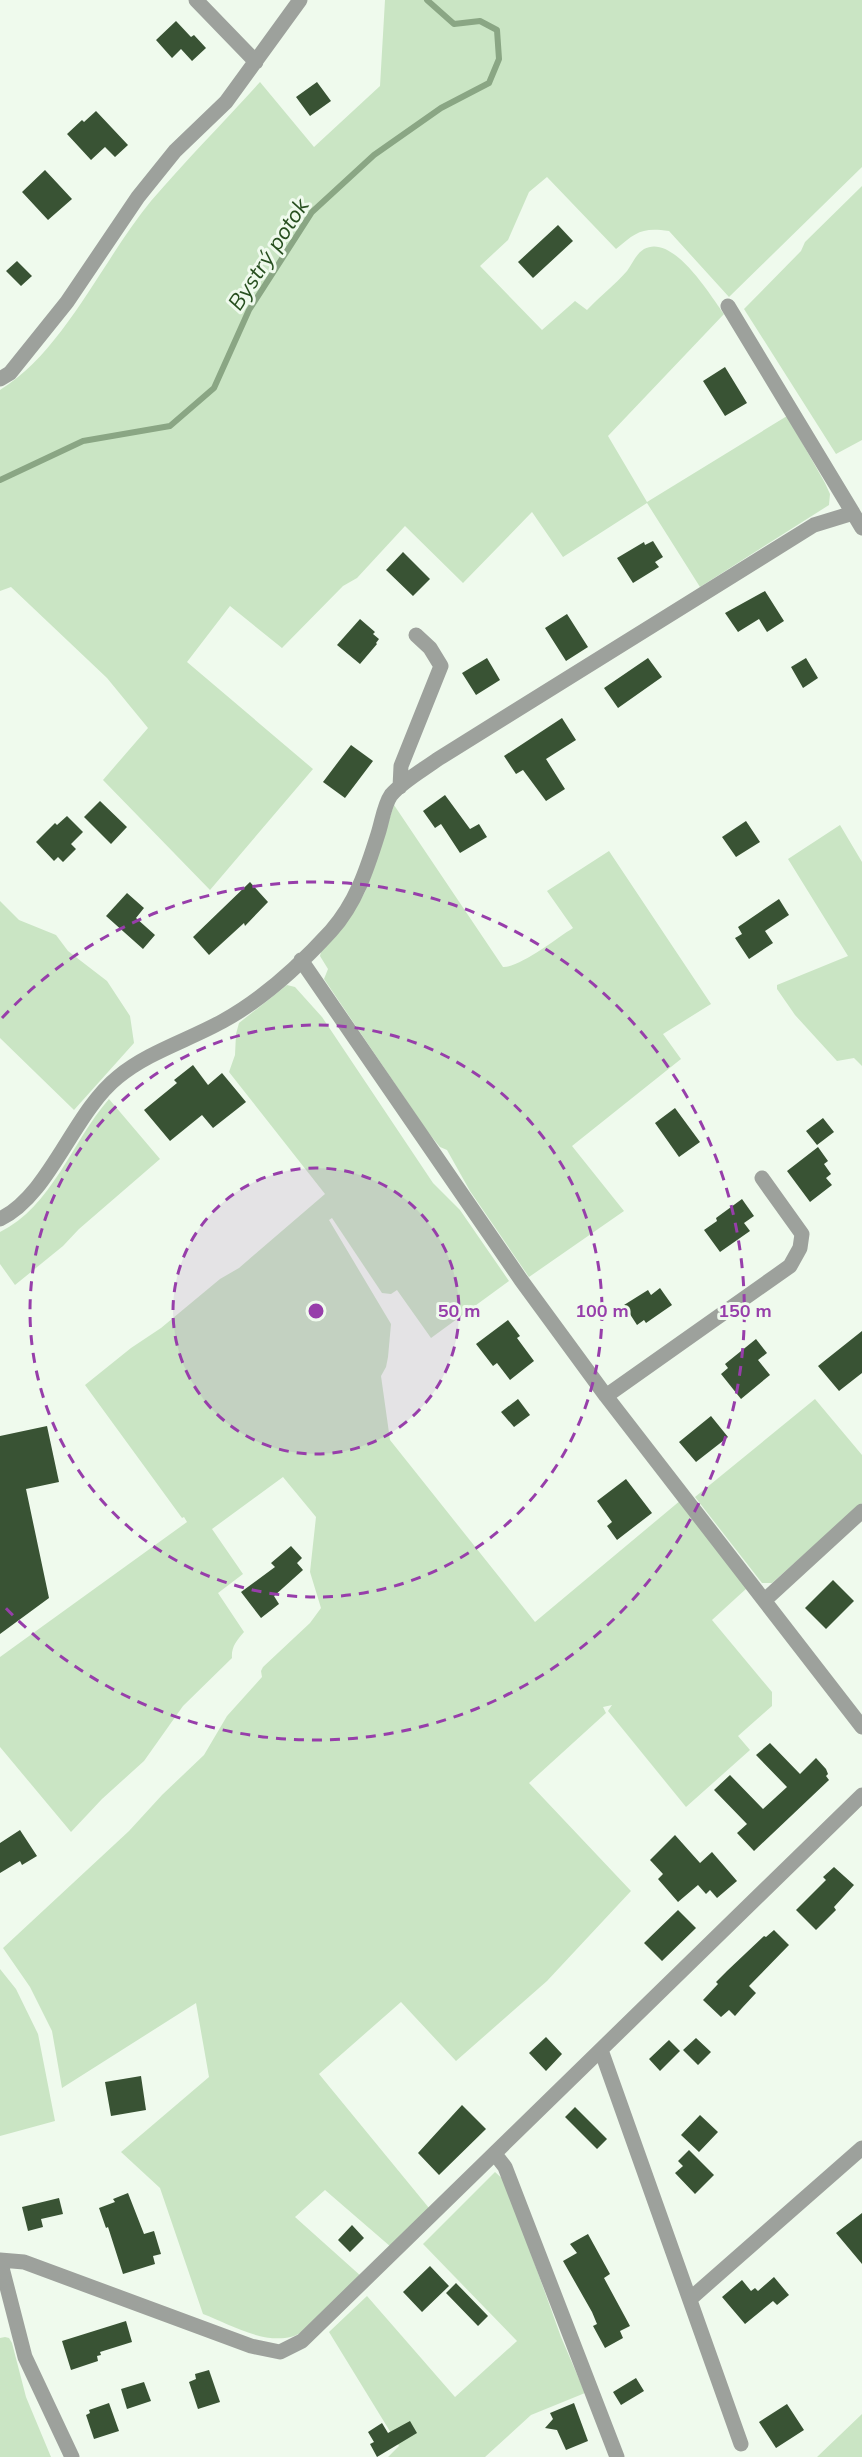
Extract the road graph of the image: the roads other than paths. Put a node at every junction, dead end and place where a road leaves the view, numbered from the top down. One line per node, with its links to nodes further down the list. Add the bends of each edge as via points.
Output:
1 (196, 0): 3 (street)
2 (300, 0): 3 (street)
3 (256, 62): 5 (street, via 226,102 175,151 138,197 67,302 10,373)
4 (728, 306): 6 (street)
5 (0, 379)
6 (853, 513): 7 (street); 9 (street, via 804,530 438,759)
7 (862, 528)
8 (416, 635): 9 (street, via 441,666 400,765)
9 (400, 787): 10 (street, via 390,797 354,898 332,930)
10 (302, 960): 12 (street, via 224,1021 119,1076 100,1094 34,1190 18,1208); 13 (street, via 521,1280)
11 (762, 1178): 13 (street, via 802,1234 800,1248 790,1266)
12 (0, 1219)
13 (606, 1396): 15 (street)
14 (862, 1511): 15 (street)
15 (765, 1600): 16 (street)
16 (862, 1727)
17 (862, 1795): 18 (street)
18 (601, 2050): 20 (street); 22 (street)
19 (862, 2148): 22 (street)
20 (495, 2154): 21 (street, via 316,2329 280,2352 251,2346 24,2262); 25 (street, via 505,2167)
21 (0, 2260): 24 (street, via 25,2357)
22 (690, 2300): 23 (street)
23 (741, 2444)
24 (72, 2457)
25 (617, 2457)

